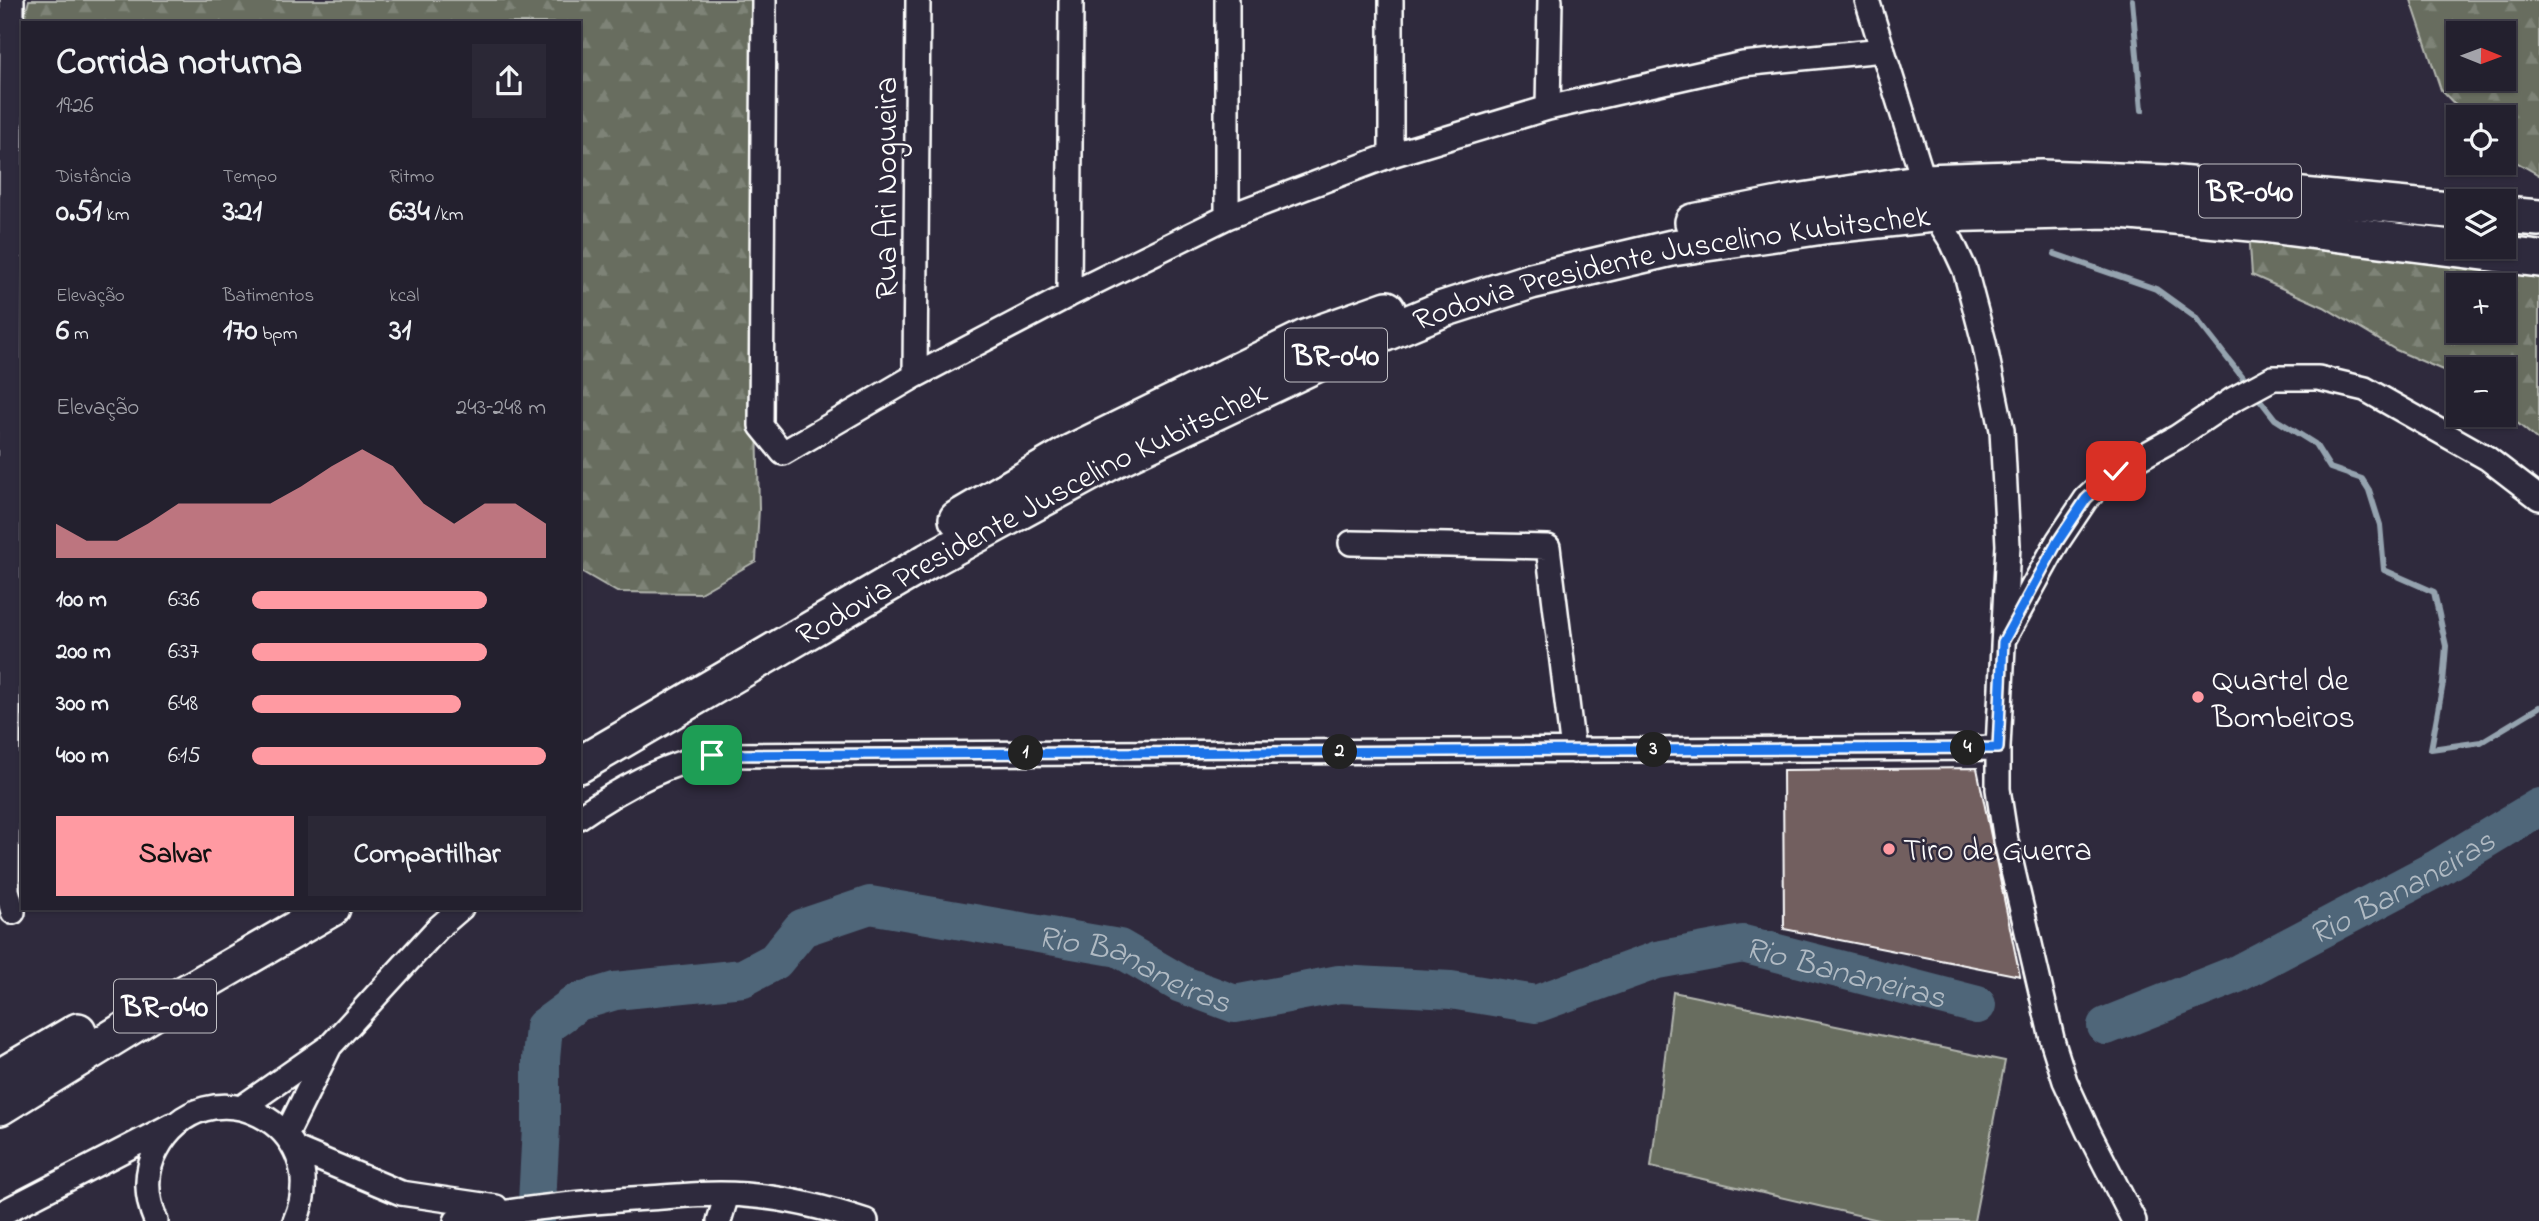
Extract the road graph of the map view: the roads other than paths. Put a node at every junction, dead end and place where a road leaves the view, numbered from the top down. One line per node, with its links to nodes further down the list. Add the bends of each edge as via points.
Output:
1 (12, 0): 10 (street)
2 (764, 0): 21 (street, via 761,426 783,453)
3 (918, 0): 21 (street, Rua Ari Nogueira)
4 (1071, 0): 20 (street)
5 (1227, 0): 16 (street)
6 (1391, 0): 12 (street)
7 (1550, 0): 11 (street)
8 (1867, 0): 9 (street)
9 (1883, 50): 11 (street, via 1743,64); 13 (street)
10 (6, 106): 19 (street)
11 (1548, 108): 12 (street)
12 (1391, 155): 16 (street)
13 (1929, 198): 14 (highway, Rodovia Presidente Juscelino Kubitschek / BR-040, via 2042,178 2168,183); 18 (highway, Rodovia Presidente Juscelino Kubitschek / BR-040, via 2262,225); 26 (street, via 1965,270 2002,430 2008,545); 28 (highway, Rodovia Presidente Juscelino Kubitschek / BR-040, via 1784,204 1662,228 1424,297 1305,338 1070,453); 31 (highway, Rodovia Presidente Juscelino Kubitschek / BR-040, via 1830,225 1672,248 1531,281 1384,333 1114,460 928,561)
14 (2446, 210)
15 (2516, 216): 17 (highway)
16 (1227, 217): 20 (street)
17 (2539, 218)
18 (2539, 259)
19 (11, 266): 22 (street)
20 (1069, 295): 21 (street)
21 (915, 376)
22 (16, 420): 25 (street)
23 (2539, 498): 26 (street, via 2487,458 2365,389 2318,378 2273,378 2116,471 2086,499)
24 (1351, 543): 30 (street, via 1548,547)
25 (16, 569): 27 (street)
26 (2003, 642): 29 (street)
27 (10, 722): 33 (street)
28 (581, 738)
29 (1998, 748): 30 (street); 53 (street, via 1998,789 2006,841 2053,1043 2088,1131)
30 (1573, 751): 32 (street, via 712,755 648,777)
31 (581, 764)
32 (581, 816)
33 (9, 904)
34 (287, 910): 38 (highway, BR-040)
35 (329, 910): 39 (highway, BR-040)
36 (459, 910): 37 (street)
37 (330, 1046): 40 (street); 42 (street)
38 (0, 1077)
39 (0, 1107)
40 (241, 1108): 41 (street, via 199,1111); 42 (street, via 266,1118)
41 (181, 1121): 43 (street, via 163,1137); 46 (street)
42 (291, 1142): 45 (street, via 401,1192); 49 (street, via 304,1176)
43 (147, 1182): 47 (street); 48 (street)
44 (727, 1195): 45 (street); 51 (street); 52 (street, via 824,1208)
45 (514, 1210): 50 (street)
46 (0, 1214)
47 (140, 1221)
48 (156, 1221)
49 (295, 1221)
50 (456, 1221)
51 (719, 1221)
52 (866, 1221)
53 (2134, 1221)

